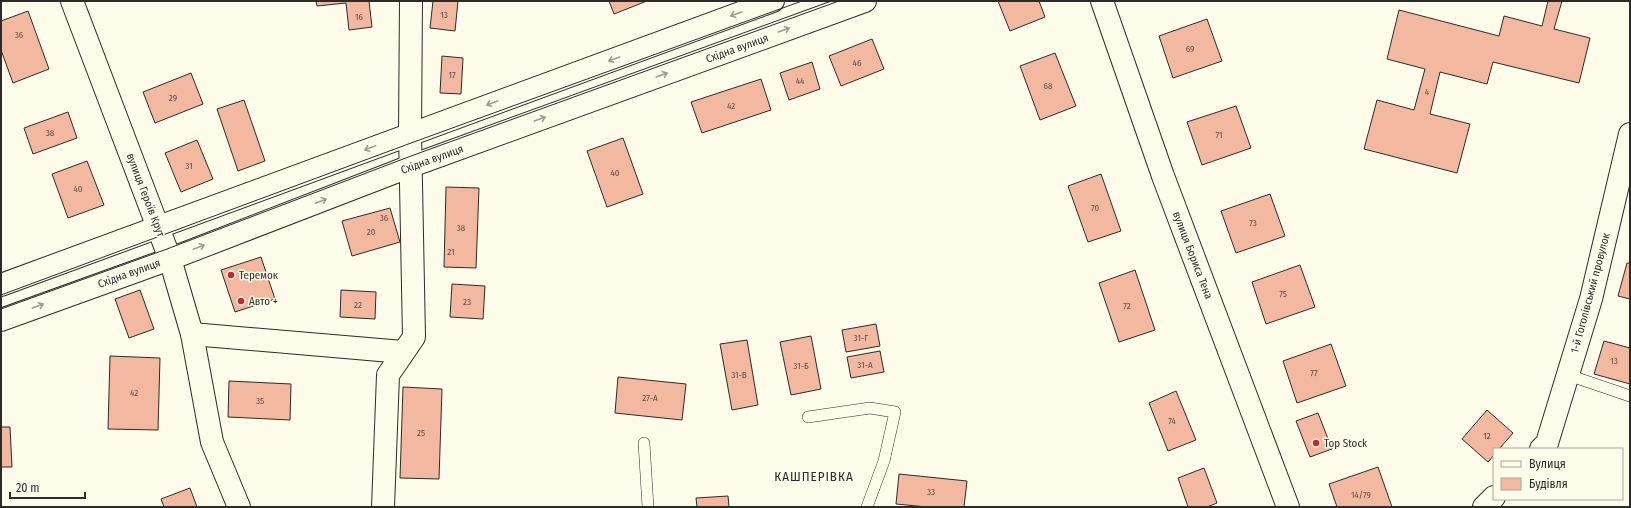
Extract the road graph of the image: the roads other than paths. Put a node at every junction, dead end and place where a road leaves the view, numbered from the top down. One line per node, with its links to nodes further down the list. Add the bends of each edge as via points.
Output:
1 (72, 1): 9 (street, вулиця Героїв Крут)
2 (411, 1): 6 (street)
3 (773, 1): 6 (street, one-way to 6)
4 (865, 1): 8 (street, Східна вулиця, one-way to 4)
5 (1102, 1): 25 (street, вулиця Бориса Тена, via 1163,176)
6 (410, 133): 8 (street); 9 (street, one-way to 9)
7 (1630, 134): 15 (street, 1-й Гоголівський провулок, via 1591,299)
8 (411, 166): 10 (street, Східна вулиця, one-way to 8); 14 (street, via 414,337)
9 (159, 227): 10 (street, вулиця Героїв Крут); 11 (street)
10 (170, 259): 12 (street, Східна вулиця, one-way to 10); 13 (street, вулиця Героїв Крут)
11 (1, 285)
12 (1, 320)
13 (192, 334): 14 (street); 21 (street, вулиця Героїв Крут, via 212,442)
14 (403, 352): 22 (street, via 388,374)
15 (1568, 375): 16 (lane); 19 (street, 1-й Гоголівський провулок, via 1547,443)
16 (1630, 396)
17 (808, 417): 24 (lane, via 870,408 895,412 884,461)
18 (644, 443): 23 (lane)
19 (1542, 448)
20 (1493, 498): 26 (street)
21 (240, 507)
22 (384, 507)
23 (648, 507)
24 (867, 507)
25 (1288, 507)
26 (1484, 507)

